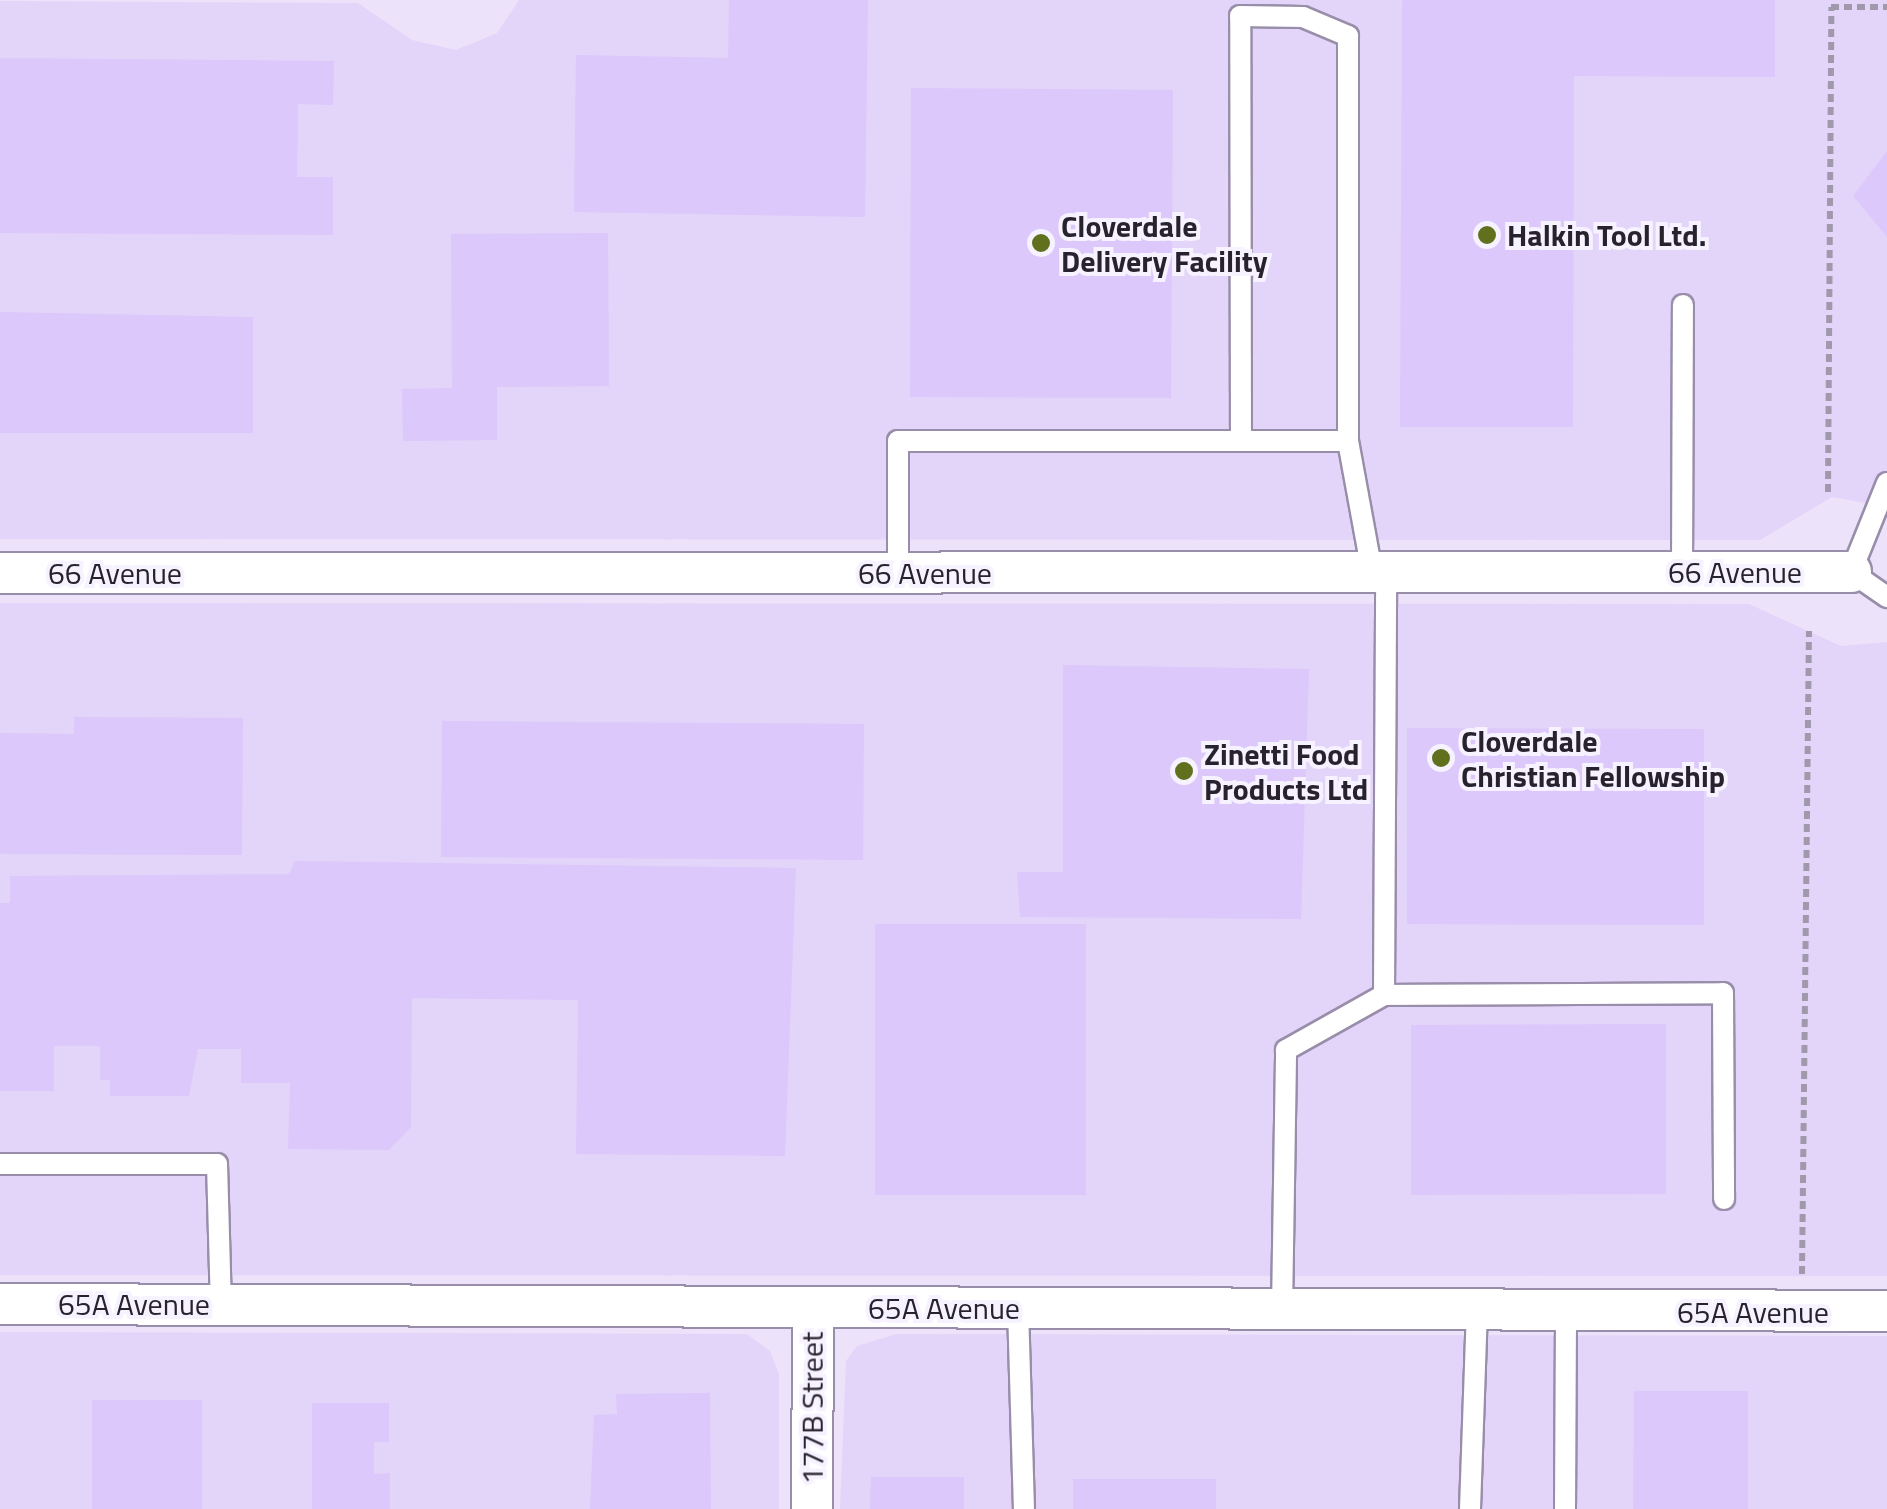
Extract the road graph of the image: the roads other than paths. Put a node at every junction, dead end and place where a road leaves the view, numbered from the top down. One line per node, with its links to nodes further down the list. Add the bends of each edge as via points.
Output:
1 (1683, 305): 6 (lane)
2 (1241, 440): 3 (lane); 3 (lane, via 1240,16 1303,16 1348,36); 9 (lane, via 898,441)
3 (1348, 442): 5 (lane)
4 (1887, 483): 7 (lane)
5 (1379, 572): 6 (street, 66 Avenue); 9 (street, 66 Avenue); 11 (lane)
6 (1682, 572): 7 (street, 66 Avenue)
7 (1850, 572): 10 (lane)
8 (0, 573): 9 (street, 66 Avenue)
9 (898, 573)
10 (1887, 597)
11 (1384, 995): 13 (lane, via 1723,994); 19 (lane, via 1286,1050)
12 (0, 1164): 15 (lane, via 217,1164)
13 (1724, 1199)
14 (0, 1304): 15 (street, 65A Avenue)
15 (221, 1305): 16 (street, 65A Avenue)
16 (813, 1307): 17 (street, 65A Avenue); 22 (street, 177B Street)
17 (1018, 1308): 19 (street, 65A Avenue); 23 (lane)
18 (1887, 1311): 21 (street, 65A Avenue)
19 (1282, 1312): 20 (street, 65A Avenue)
20 (1476, 1312): 21 (street, 65A Avenue); 24 (lane)
21 (1566, 1312): 25 (lane)
22 (812, 1509)
23 (1024, 1509)
24 (1470, 1509)
25 (1565, 1509)

